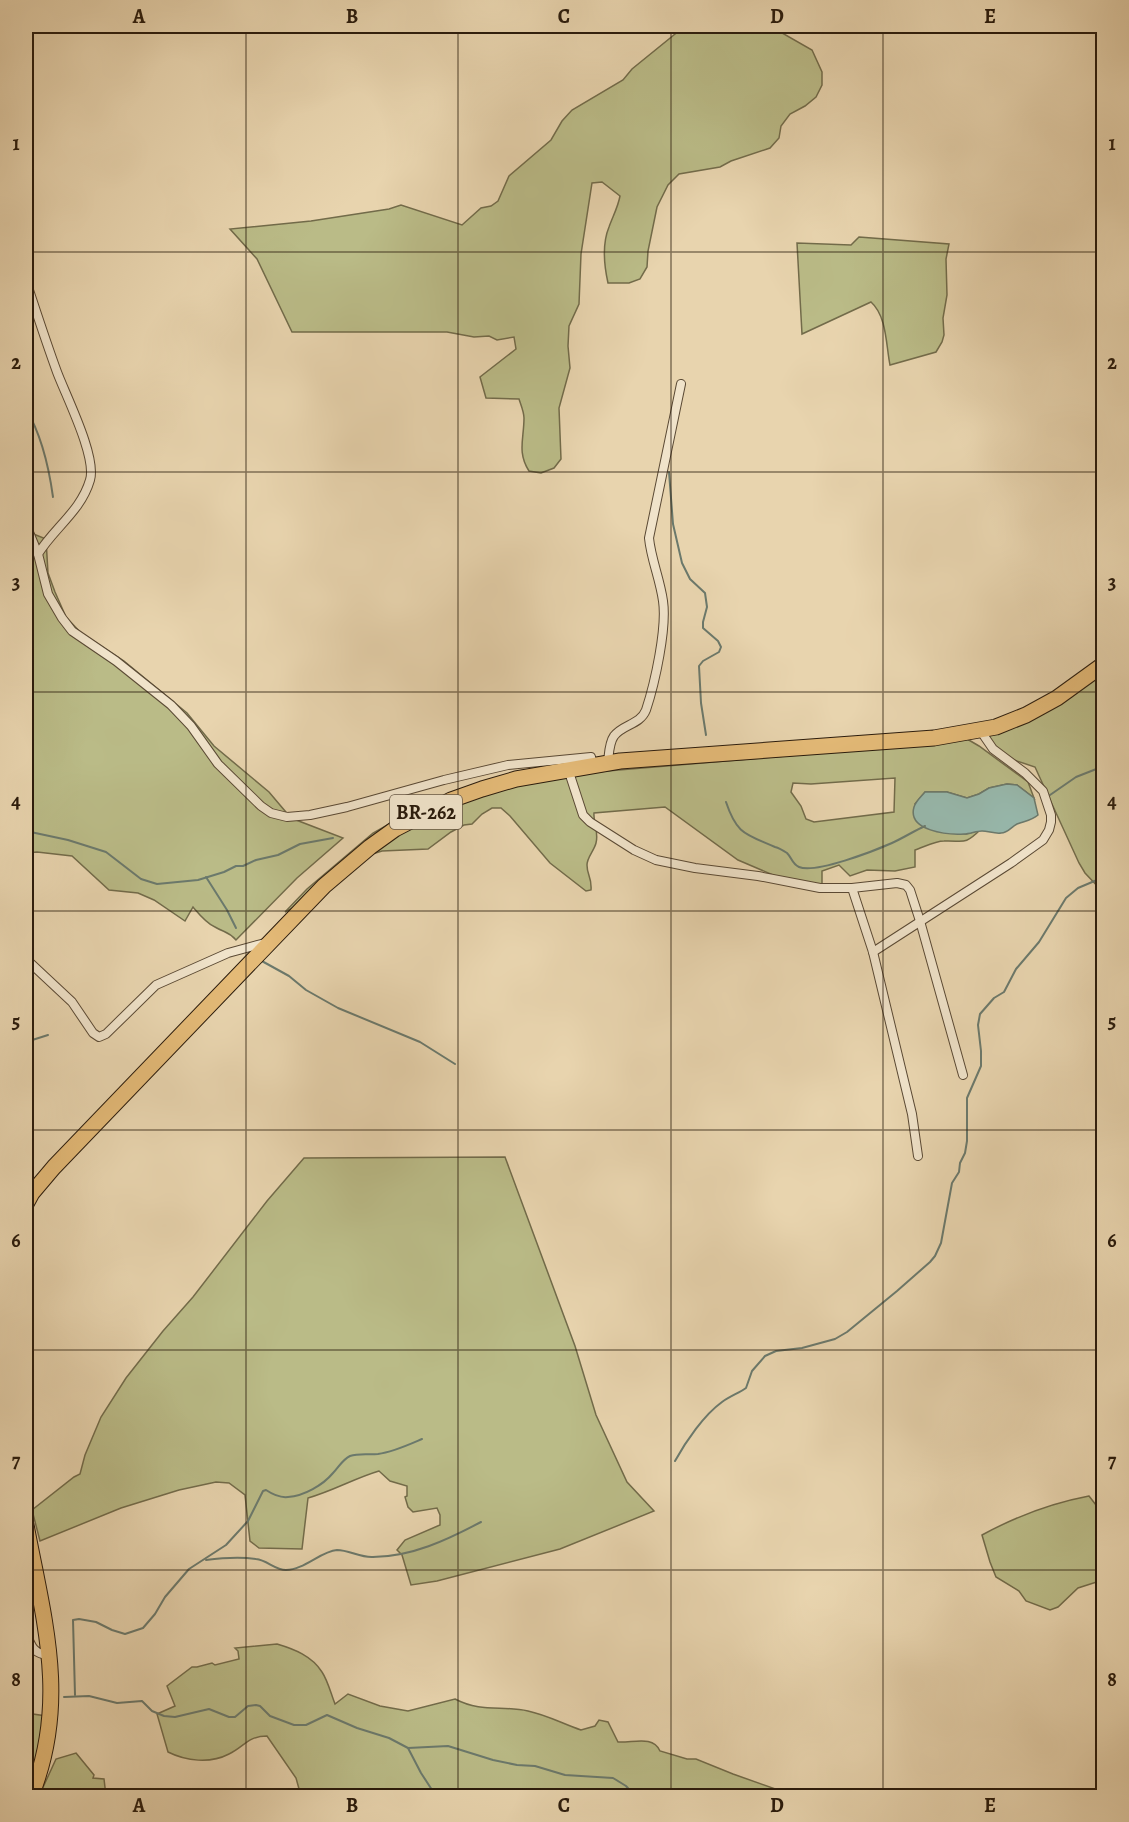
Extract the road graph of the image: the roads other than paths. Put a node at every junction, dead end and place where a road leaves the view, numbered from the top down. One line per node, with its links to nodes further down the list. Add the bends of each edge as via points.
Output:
1 (26, 281): 4 (street, via 92,471 76,508)
2 (681, 384): 7 (street, via 649,538 664,609 655,673 644,714 620,730 610,746)
3 (26, 525): 4 (street)
4 (38, 555): 7 (street, via 48,594 72,630 171,705 218,764 271,813 287,817 310,815 508,765)
5 (1104, 664): 6 (highway, BR-262, via 1026,715)
6 (980, 730): 7 (highway, BR-262, via 934,738); 9 (street, via 993,749 1043,790 1051,822 1043,840)
7 (585, 765): 8 (street, via 583,815 645,856 820,888); 10 (highway, BR-262, via 482,789 394,829 324,886)
8 (852, 888): 9 (street, via 906,885); 11 (street)
9 (920, 921): 11 (street); 13 (street)
10 (268, 943): 12 (street, via 228,953 156,985 99,1037 72,1002); 15 (highway, BR-262, via 54,1167)
11 (873, 952): 14 (street, via 912,1114)
12 (26, 959)
13 (963, 1075)
14 (918, 1156)
15 (26, 1204)
16 (26, 1525): 18 (highway)
17 (26, 1633): 18 (street, via 33,1649)
18 (50, 1655): 19 (highway, via 50,1723)
19 (31, 1797)

